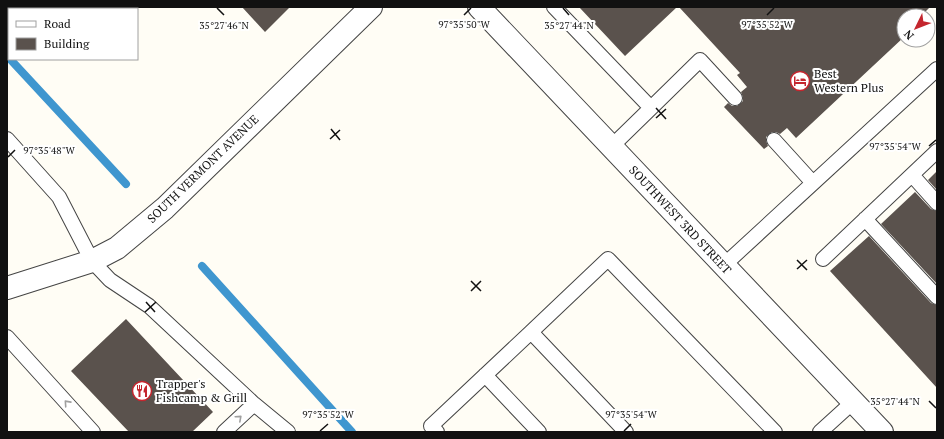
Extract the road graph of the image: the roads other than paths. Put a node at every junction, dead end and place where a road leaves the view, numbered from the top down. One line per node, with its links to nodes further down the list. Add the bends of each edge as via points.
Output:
1 (371, 7): 16 (street, SOUTH VERMONT AVENUE, via 165,208 117,248)
2 (479, 7): 9 (street, SOUTHWEST 3RD STREET)
3 (554, 7): 6 (lane)
4 (937, 69): 12 (lane)
5 (735, 98): 6 (lane, via 700,60)
6 (651, 108): 9 (lane)
7 (7, 139): 16 (lane, via 59,197)
8 (774, 140): 12 (lane)
9 (611, 147): 17 (street, SOUTHWEST 3RD STREET)
10 (937, 151): 11 (lane)
11 (912, 175): 13 (lane); 14 (lane)
12 (813, 183): 17 (lane)
13 (937, 203)
14 (865, 219): 15 (lane); 19 (lane)
15 (823, 259)
16 (92, 262): 18 (street, SOUTH VERMONT AVENUE); 24 (lane, via 110,280 149,306)
17 (723, 266): 23 (street, SOUTHWEST 3RD STREET)
18 (7, 288)
19 (937, 297)
20 (531, 332): 22 (lane); 30 (lane); 31 (lane, via 608,260)
21 (7, 337): 25 (lane, one-way to 21)
22 (485, 375): 28 (lane, via 431,426); 29 (lane)
23 (853, 402): 32 (lane); 33 (street, SOUTHWEST 3RD STREET)
24 (254, 404): 26 (lane, one-way to 24); 27 (lane)
25 (93, 432)
26 (224, 432)
27 (288, 432)
28 (437, 432)
29 (539, 432)
30 (626, 432)
31 (775, 432)
32 (820, 432)
33 (882, 432)

